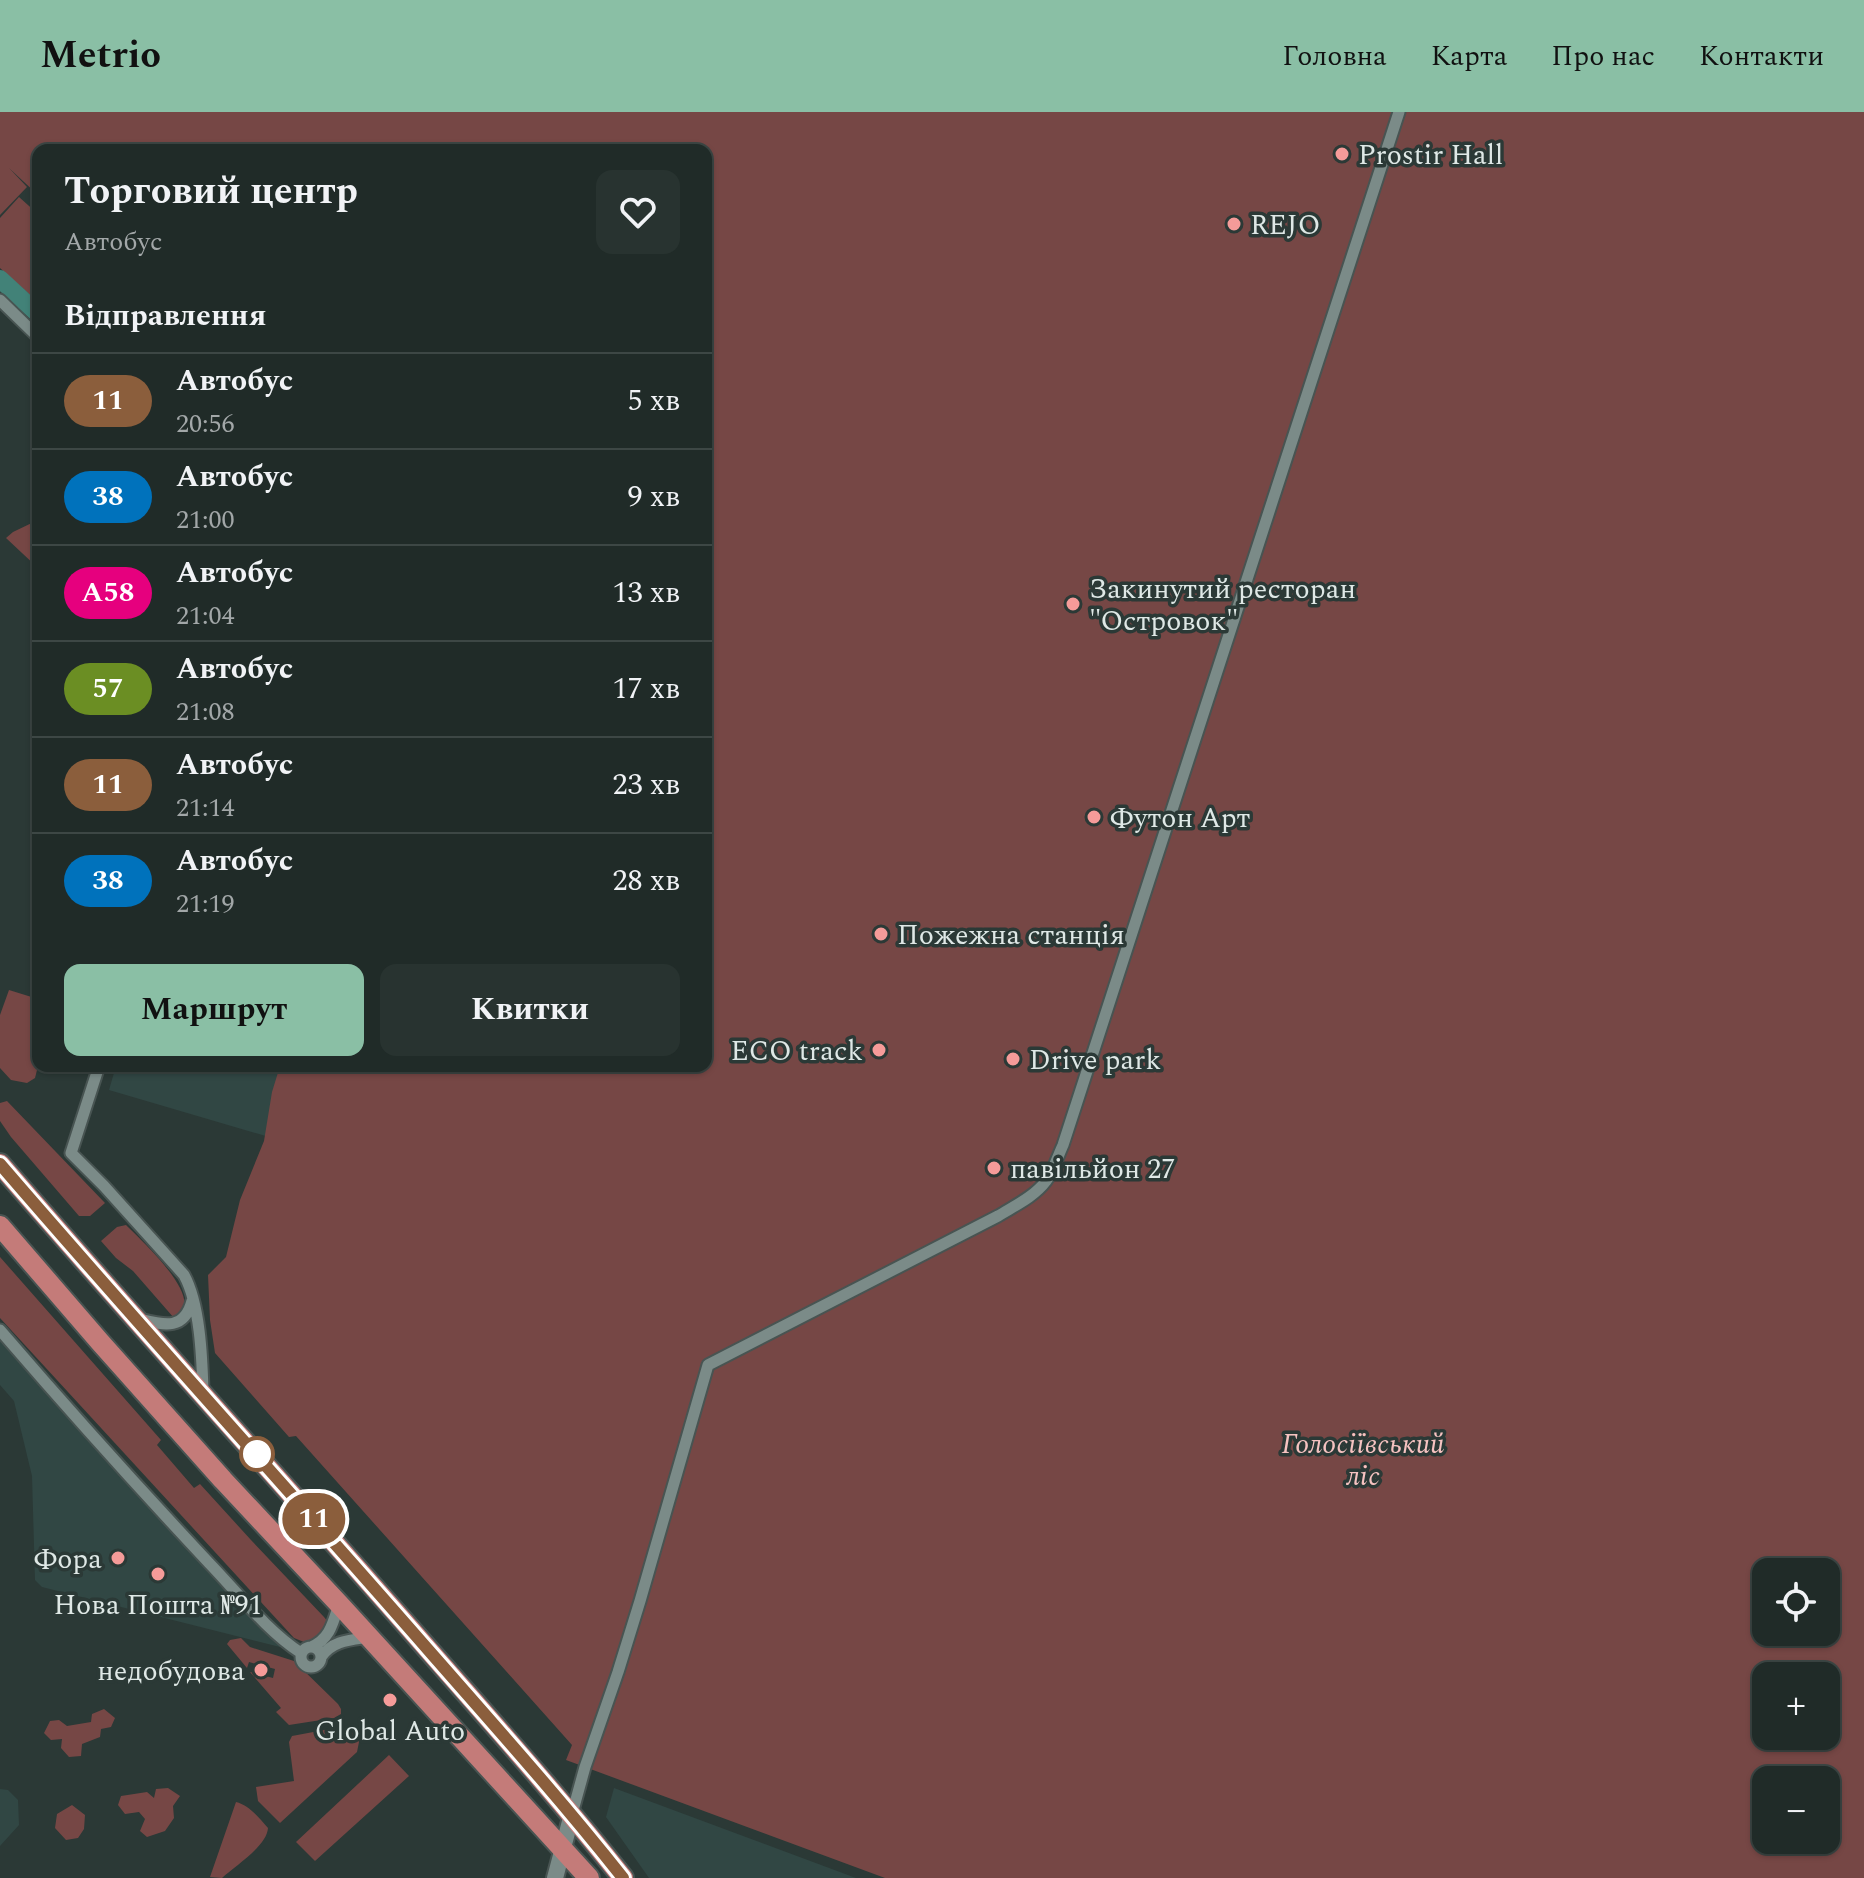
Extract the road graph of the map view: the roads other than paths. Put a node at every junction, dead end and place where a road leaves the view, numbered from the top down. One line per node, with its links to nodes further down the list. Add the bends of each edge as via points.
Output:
1 (1399, 112): 15 (street, via 1050,1173 1029,1197 998,1216 708,1365)
2 (0, 300): 3 (street)
3 (32, 331)
4 (97, 1072): 7 (street, via 71,1153 184,1275)
5 (0, 1164): 8 (highway)
6 (0, 1226): 11 (highway)
7 (193, 1296): 8 (street, via 181,1320 159,1324); 10 (street)
8 (134, 1318): 10 (highway)
9 (0, 1330): 13 (street, via 196,1549 288,1644)
10 (203, 1396): 15 (highway)
11 (339, 1604): 12 (highway); 13 (street, via 327,1636)
12 (370, 1637): 14 (street, via 337,1642); 16 (highway)
13 (306, 1650): 14 (street, via 319,1651); 14 (street, via 301,1662 309,1668)
14 (321, 1657)
15 (572, 1814): 16 (street); 19 (highway)
16 (563, 1848): 17 (street); 18 (highway)
17 (555, 1878)
18 (589, 1878)
19 (623, 1878)

